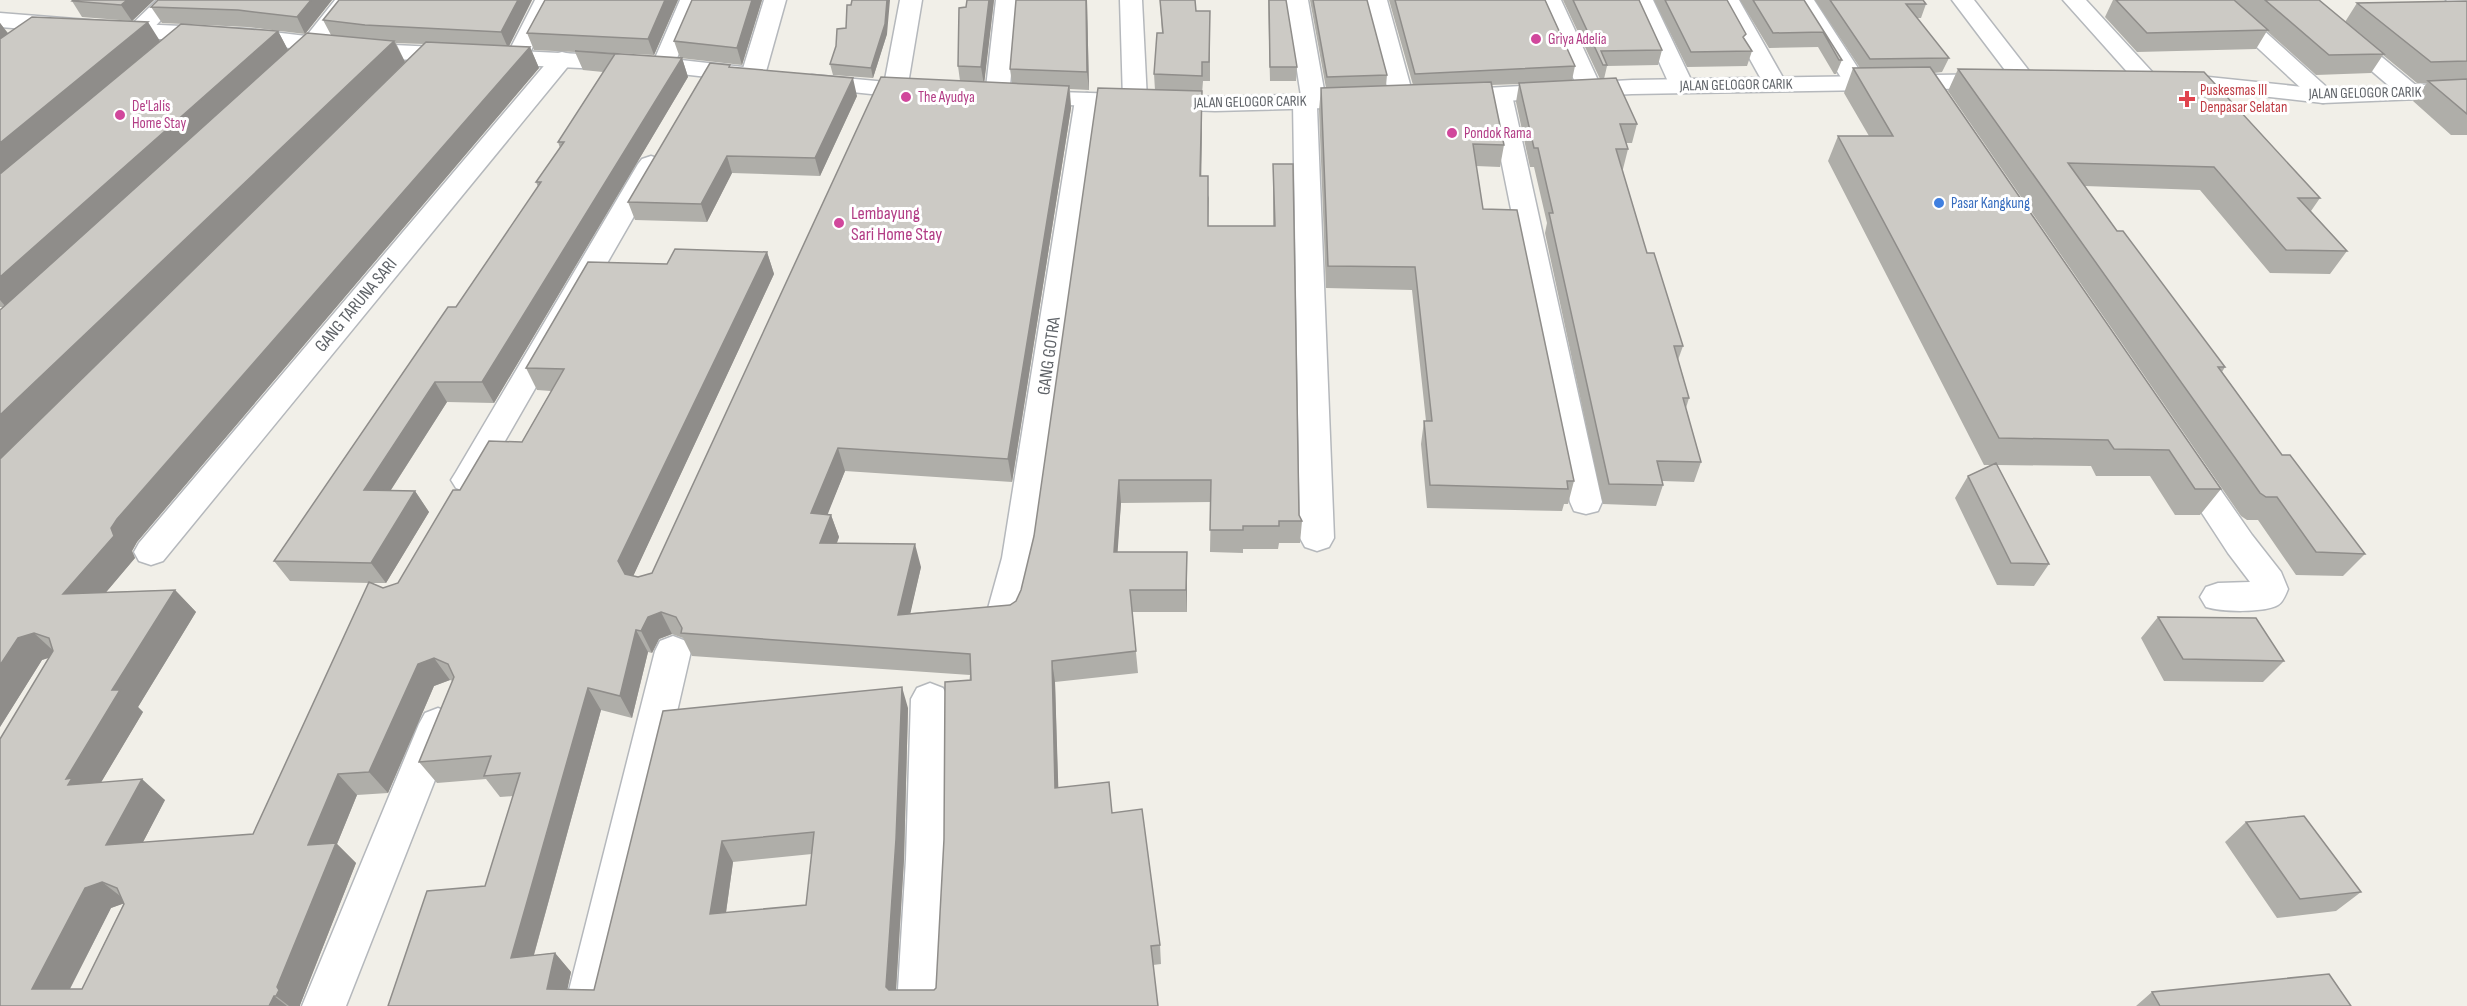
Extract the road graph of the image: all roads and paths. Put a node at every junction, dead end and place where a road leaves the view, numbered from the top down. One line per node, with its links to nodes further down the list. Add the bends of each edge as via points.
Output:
1 (169, 0): 23 (street)
2 (346, 0): 26 (street)
3 (546, 0): 29 (street)
4 (691, 0): 31 (street)
5 (775, 0): 33 (street)
6 (911, 0): 45 (street)
7 (1007, 0): 48 (street)
8 (1131, 0): 52 (street)
9 (1297, 0): 53 (street)
10 (1376, 0): 50 (street)
11 (1550, 0): 41 (street)
12 (1642, 0): 40 (street)
13 (1728, 0): 39 (street)
14 (1803, 0): 36 (street)
15 (1963, 0): 37 (street, JALAN GELOGOR CARIK, via 2035,81)
16 (2074, 0): 35 (street)
17 (2217, 0): 49 (street)
18 (2300, 0): 43 (street)
19 (2457, 0): 20 (street)
20 (2467, 7)
21 (0, 20): 22 (street)
22 (42, 24): 23 (street); 25 (street)
23 (138, 31): 24 (street)
24 (188, 32): 26 (street); 28 (street)
25 (17, 42)
26 (312, 44): 27 (street); 38 (street)
27 (430, 53): 29 (street); 32 (street)
28 (161, 55)
29 (517, 57): 30 (street)
30 (562, 59): 31 (street); 60 (street, GANG TARUNA SARI)
31 (663, 65): 33 (street, via 700,80)
32 (404, 78)
33 (773, 78): 45 (street)
34 (2113, 80): 35 (street, JALAN GELOGOR CARIK)
35 (2147, 80): 49 (street, JALAN GELOGOR CARIK, via 2213,83)
36 (1855, 82): 37 (street, JALAN GELOGOR CARIK); 39 (street, JALAN GELOGOR CARIK)
37 (1928, 82): 54 (street)
38 (269, 83)
39 (1774, 83): 40 (street, JALAN GELOGOR CARIK)
40 (1682, 86): 41 (street, JALAN GELOGOR CARIK)
41 (1590, 88): 47 (street, JALAN GELOGOR CARIK)
42 (2466, 91): 43 (street, JALAN GELOGOR CARIK)
43 (2410, 92): 49 (street, JALAN GELOGOR CARIK)
44 (938, 93): 45 (street)
45 (879, 95)
46 (973, 95): 48 (street, JALAN GELOGOR CARIK)
47 (1500, 95): 50 (street, JALAN GELOGOR CARIK); 58 (street)
48 (997, 96): 51 (street, JALAN GELOGOR CARIK)
49 (2322, 96)
50 (1418, 98): 53 (street, JALAN GELOGOR CARIK)
51 (1087, 100): 52 (street, JALAN GELOGOR CARIK); 62 (street, GANG GOTRA, via 1019,558)
52 (1135, 100): 53 (street, JALAN GELOGOR CARIK, via 1215,104)
53 (1309, 102): 59 (street)
54 (1948, 112)
55 (664, 142): 57 (street)
56 (2174, 446): 61 (street, via 2271,589 2266,595)
57 (454, 502)
58 (1586, 502)
59 (1317, 537)
60 (151, 552)
61 (2218, 597)
62 (1005, 612)
63 (673, 651): 67 (street)
64 (449, 698): 66 (street)
65 (930, 699): 68 (street)
66 (324, 1006)
67 (587, 1006)
68 (919, 1006)

